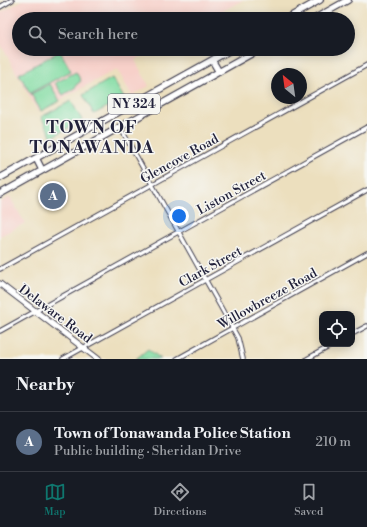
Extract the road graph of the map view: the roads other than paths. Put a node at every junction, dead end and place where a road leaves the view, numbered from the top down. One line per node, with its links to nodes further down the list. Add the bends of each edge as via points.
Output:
1 (12, 0): 4 (street)
2 (320, 0): 5 (main road)
3 (348, 0): 6 (main road)
4 (0, 6)
5 (299, 12)
6 (327, 12)
7 (219, 56): 9 (main road, NY 324)
8 (248, 56): 11 (main road, NY 324)
9 (212, 60): 11 (main road); 12 (main road, NY 324)
10 (367, 65): 19 (street, Glencove Road)
11 (219, 72): 13 (main road, NY 324)
12 (145, 98): 13 (main road); 16 (main road, NY 324)
13 (152, 109): 14 (main road, NY 324)
14 (120, 127): 17 (main road, NY 324); 19 (street)
15 (367, 127): 22 (street, Liston Street)
16 (36, 158): 17 (main road); 18 (main road, NY 324)
17 (42, 170): 21 (main road, NY 324)
18 (0, 178)
19 (152, 185): 22 (street); 24 (street, Glencove Road)
20 (367, 190): 25 (street, Clark Street)
21 (0, 194)
22 (179, 232): 25 (street); 27 (street, Liston Street)
23 (367, 253): 29 (street, Willowbreeze Road)
24 (0, 269)
25 (205, 280): 29 (street); 33 (street, Clark Street)
26 (0, 284): 27 (street, Delaware Road)
27 (36, 311): 30 (street, Liston Street); 33 (street, Delaware Road)
28 (367, 326): 31 (street)
29 (232, 328): 36 (street, Willowbreeze Road); 37 (street)
30 (0, 331)
31 (355, 332)
32 (329, 347): 38 (street)
33 (83, 348): 34 (street, Clark Street); 35 (street, Delaware Road)
34 (63, 359)
35 (98, 359)
36 (177, 359)
37 (243, 359)
38 (307, 359)

